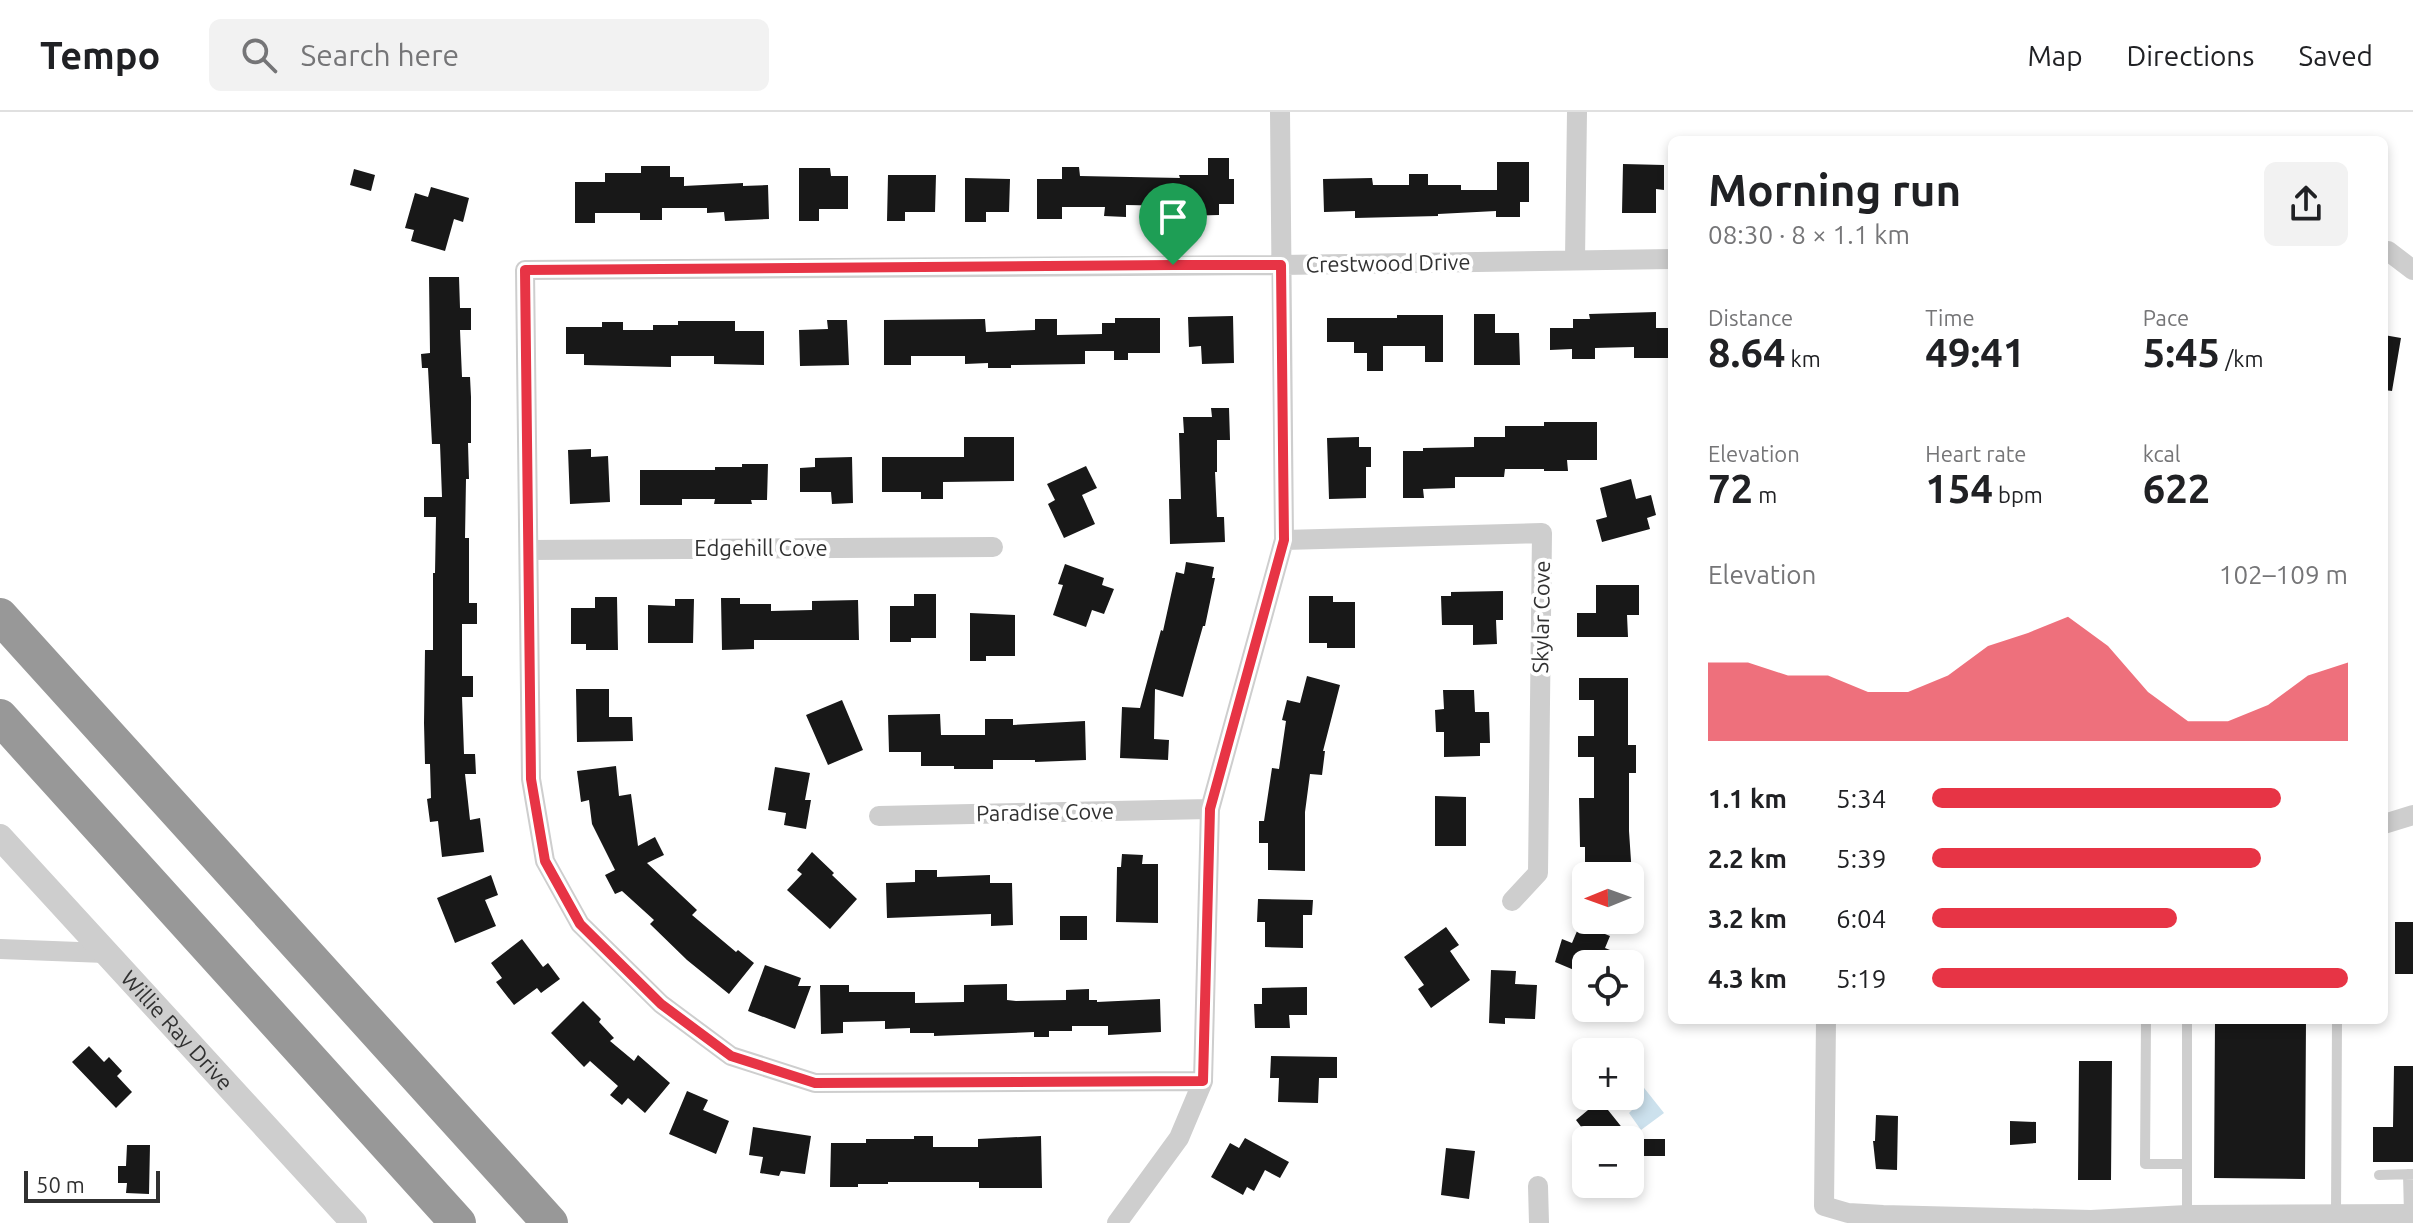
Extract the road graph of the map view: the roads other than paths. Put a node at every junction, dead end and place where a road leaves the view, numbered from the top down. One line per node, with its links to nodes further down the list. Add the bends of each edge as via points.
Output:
1 (1280, 112): 8 (street)
2 (1577, 112): 7 (street)
3 (2388, 251): 4 (street)
4 (2413, 251)
5 (2388, 252): 9 (street)
6 (1668, 259): 7 (street, Crestwood Drive)
7 (1575, 260): 8 (street, Crestwood Drive)
8 (1281, 265): 10 (street); 12 (street, Crestwood Drive, via 525,270)
9 (2413, 270)
10 (1284, 540): 15 (street); 20 (street, Skylar Cove, via 1542,533 1538,873)
11 (993, 547): 12 (street, Edgehill Cove)
12 (529, 550): 27 (street, via 531,779 545,861 580,924 661,1004 731,1056 815,1083)
13 (0, 616): 38 (highway)
14 (0, 717): 37 (highway)
15 (1210, 809): 17 (street, Paradise Cove); 27 (street)
16 (2413, 815): 18 (street)
17 (879, 816)
18 (2388, 823)
19 (0, 837): 22 (street, Willie Ray Drive)
20 (1512, 901)
21 (0, 949): 22 (street)
22 (105, 953): 36 (street, Willie Ray Drive)
23 (1826, 1024): 35 (street, via 1824,1206 1848,1213)
24 (2146, 1024): 28 (lane, via 2145,1164)
25 (2187, 1024): 28 (lane)
26 (2337, 1024): 32 (lane)
27 (1203, 1081): 39 (street, via 1179,1138)
28 (2187, 1164): 34 (lane)
29 (2411, 1174): 30 (lane); 33 (lane)
30 (2379, 1175)
31 (1538, 1186): 40 (street)
32 (2336, 1214): 33 (street); 34 (street)
33 (2411, 1214)
34 (2187, 1215): 35 (street)
35 (2091, 1222)
36 (354, 1223)
37 (458, 1223)
38 (550, 1223)
39 (1117, 1223)
40 (1539, 1223)

